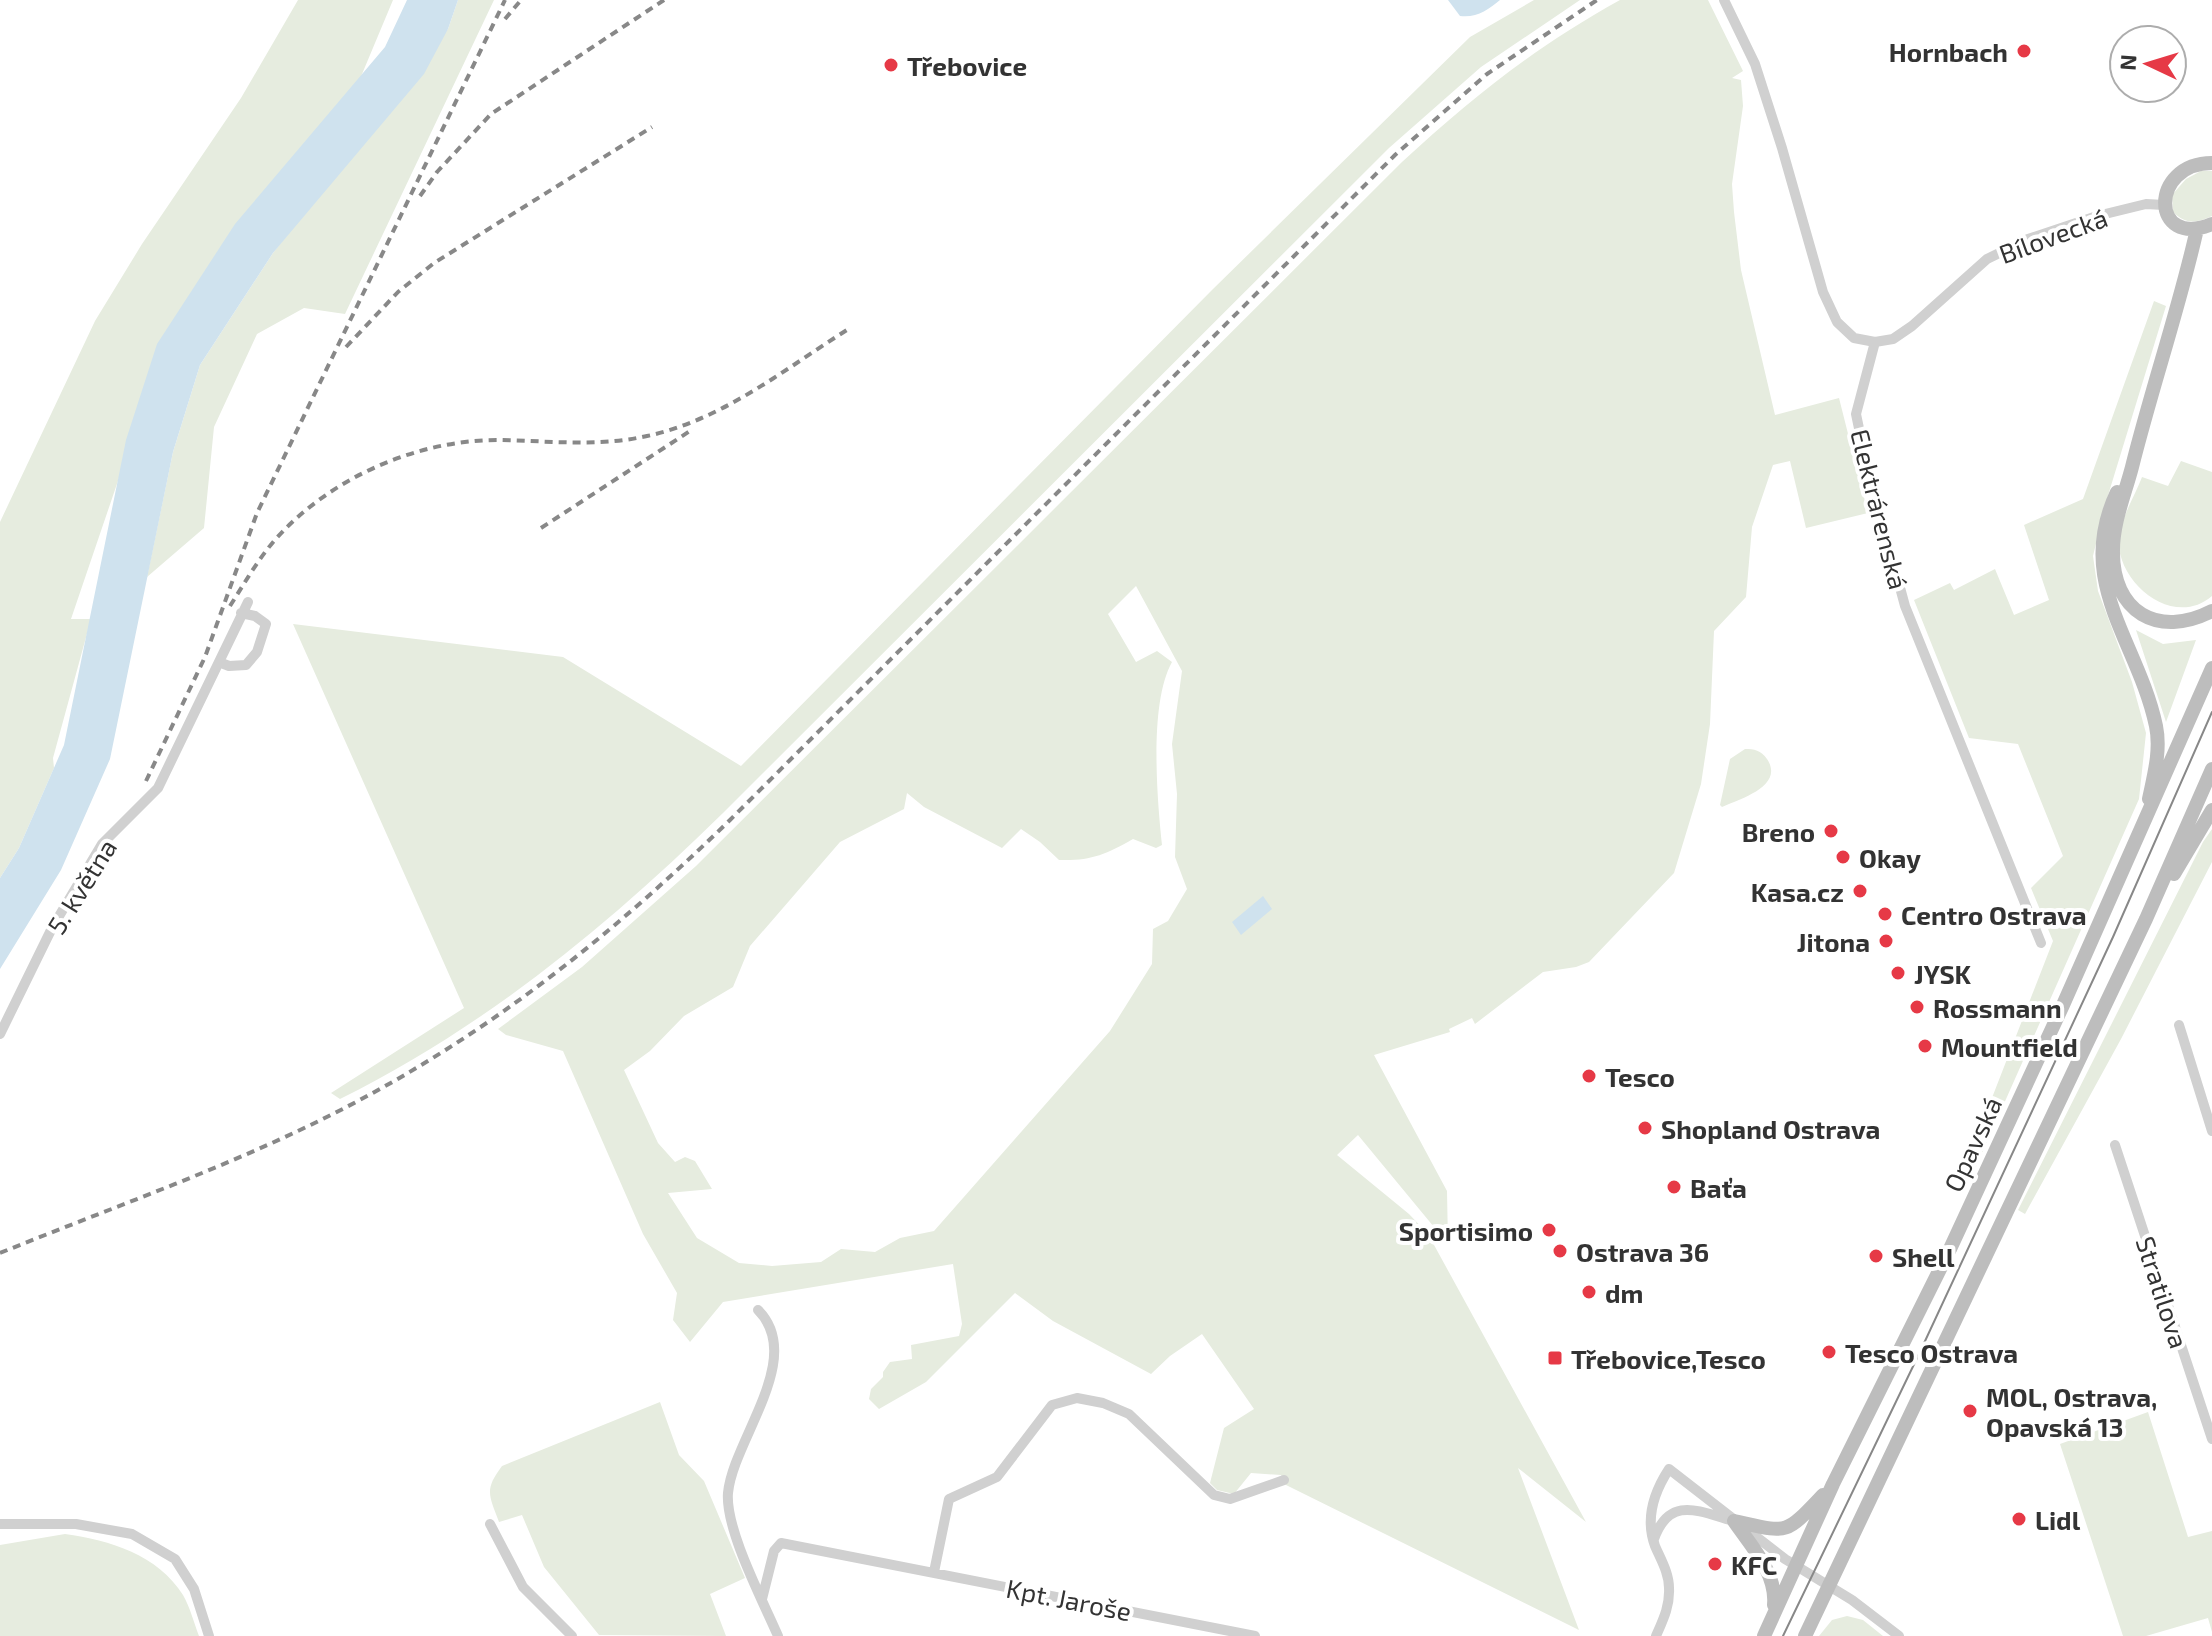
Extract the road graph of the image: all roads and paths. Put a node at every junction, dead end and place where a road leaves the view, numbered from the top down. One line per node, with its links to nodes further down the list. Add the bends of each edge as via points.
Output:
1 (1724, 0): 6 (street, via 1755,64 1823,292 1837,322 1854,338)
2 (2212, 163): 3 (main road, via 2178,176 2167,188)
3 (2164, 205): 5 (main road, via 2176,225); 6 (street, Bílovecká, via 2097,216 2028,239 1987,259 1893,339)
4 (2212, 224): 5 (main road)
5 (2197, 229): 7 (main road)
6 (1875, 342): 17 (street, Elektrárenská, via 1856,414 1905,606)
7 (2136, 448): 9 (main road, via 2113,540 2120,590 2132,608 2150,619 2184,621); 15 (main road, via 2108,513 2102,560 2105,587 2157,729 2156,766)
8 (248, 602): 10 (street, 5. května)
9 (2212, 611)
10 (241, 613): 11 (street, 5. května); 11 (street, via 266,624 257,652 246,665)
11 (219, 662): 19 (street, 5. května, via 158,788 102,844 52,928)
12 (2212, 668): 15 (main road, Opavská)
13 (2212, 769): 16 (main road)
14 (2212, 810): 16 (main road)
15 (2143, 827): 25 (main road, Opavská, via 1950,1249)
16 (2146, 919): 32 (main road)
17 (2041, 943)
18 (2179, 1025): 20 (street)
19 (0, 1034)
20 (2212, 1131)
21 (2115, 1145): 23 (street, Stratilova)
22 (758, 1310): 33 (street, via 768,1320 775,1358 728,1494 731,1521)
23 (2212, 1439)
24 (1284, 1480): 31 (street, via 1230,1499 1214,1495 1129,1414 1077,1398 1052,1405 997,1477 949,1499)
25 (1833, 1484): 26 (main road, via 1795,1525 1779,1530); 30 (main road, Opavská)
26 (1734, 1521): 29 (street, via 1683,1509 1666,1518); 29 (street, via 1669,1469 1652,1504); 30 (street); 34 (main road, via 1771,1577)
27 (0, 1524): 36 (street, via 76,1524 132,1534 175,1559 194,1589)
28 (490, 1524): 37 (street, via 523,1587)
29 (1653, 1541): 40 (street, via 1669,1588)
30 (1796, 1565): 32 (street); 34 (main road, Opavská)
31 (934, 1572): 33 (street, Kpt. Jaroše, via 781,1543 774,1551); 35 (street, Kpt. Jaroše)
32 (1830, 1586): 42 (main road); 43 (street)
33 (762, 1599): 38 (street)
34 (1772, 1619): 41 (main road, Opavská)
35 (1203, 1631): 39 (street, Kpt. Jaroše)
36 (209, 1636)
37 (572, 1636)
38 (778, 1636)
39 (1255, 1636)
40 (1656, 1636)
41 (1764, 1636)
42 (1805, 1636)
43 (1899, 1636)

